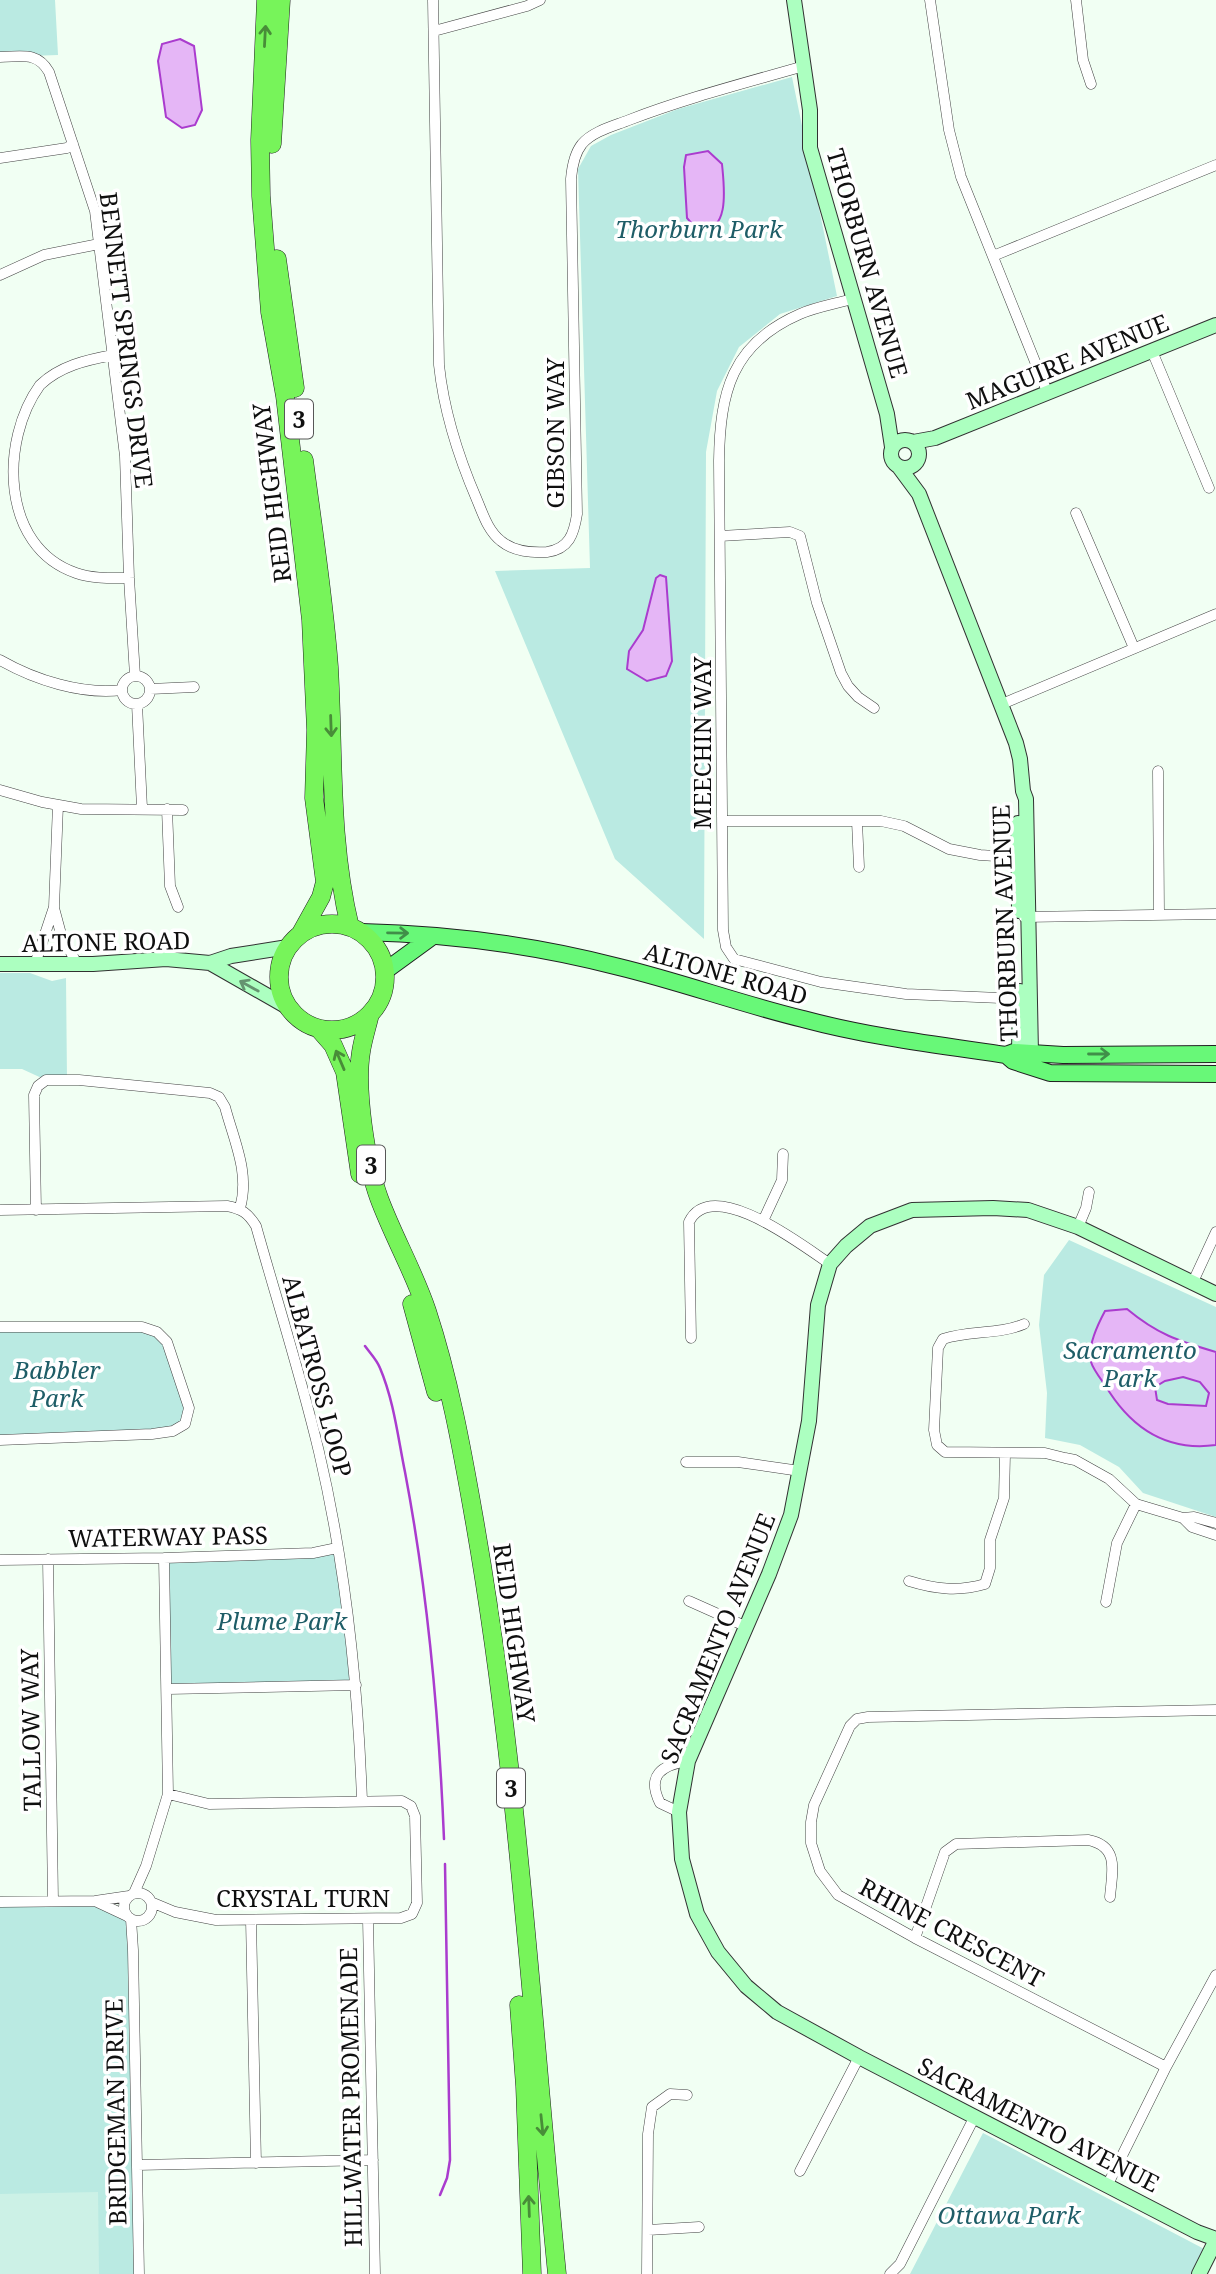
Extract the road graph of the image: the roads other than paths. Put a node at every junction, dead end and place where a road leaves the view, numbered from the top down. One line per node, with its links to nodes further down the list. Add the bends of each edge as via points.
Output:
1 (266, 0): 60 (highway, REID HIGHWAY / 3, one-way to 1, via 325,882 314,797 312,620 262,220)
2 (281, 0): 59 (highway, REID HIGHWAY / 3, one-way to 59, via 272,138 276,255 329,667 342,894)
3 (433, 0): 8 (street, GIBSON WAY)
4 (540, 0): 8 (street)
5 (794, 0): 10 (street, THORBURN AVENUE)
6 (930, 0): 16 (street, via 949,130 961,177)
7 (1076, 0): 11 (street, via 1083,60)
8 (434, 31): 10 (street, GIBSON WAY, via 442,388 461,463 488,526 498,539 522,551 561,548 571,540 577,514 571,179 576,153 593,134 676,102)
9 (0, 57): 12 (street, BENNETT SPRINGS DRIVE, via 37,58 44,63)
10 (804, 66): 18 (street, THORBURN AVENUE, via 810,148)
11 (1091, 84)
12 (73, 144): 13 (street); 15 (street, BENNETT SPRINGS DRIVE, via 92,200)
13 (0, 158)
14 (1216, 165): 16 (street)
15 (99, 244): 17 (street, via 44,255); 21 (street, BENNETT SPRINGS DRIVE)
16 (993, 256): 22 (street)
17 (0, 275)
18 (852, 299): 23 (street, THORBURN AVENUE); 32 (street, MEECHIN WAY, via 785,321 751,347 739,363 721,411)
19 (1216, 325): 20 (street, MAGUIRE AVENUE)
20 (1152, 351): 22 (street, MAGUIRE AVENUE); 29 (street)
21 (113, 355): 25 (street, via 76,363 38,386 21,406); 33 (street, BENNETT SPRINGS DRIVE, via 125,456)
22 (1048, 394): 26 (street, MAGUIRE AVENUE)
23 (887, 414): 24 (street, THORBURN AVENUE); 26 (street, THORBURN AVENUE)
24 (892, 447): 26 (street, via 897,441); 27 (street, THORBURN AVENUE, via 891,459)
25 (4, 449)
26 (914, 449): 27 (street, via 907,468); 30 (street, THORBURN AVENUE)
27 (899, 467): 30 (street, THORBURN AVENUE)
28 (3, 478): 33 (street, via 5,497 20,531 44,557 76,573)
29 (1209, 488)
30 (919, 494): 42 (street, THORBURN AVENUE)
31 (1076, 513): 35 (street)
32 (720, 536): 43 (street, via 790,532 800,536 841,673 853,692); 50 (street, MEECHIN WAY)
33 (129, 578): 37 (street, BENNETT SPRINGS DRIVE)
34 (1216, 614): 35 (street)
35 (1133, 648): 42 (street)
36 (0, 660): 40 (street, via 65,685)
37 (135, 676): 39 (street, via 147,681); 40 (street)
38 (194, 687): 39 (street)
39 (150, 689): 41 (street, via 146,699)
40 (122, 690): 41 (street, via 127,700)
41 (137, 704): 47 (street)
42 (1002, 704): 52 (street, THORBURN AVENUE, via 1020,759)
43 (874, 708)
44 (1158, 771): 57 (street)
45 (0, 790): 46 (street)
46 (58, 805): 47 (street); 54 (street)
47 (142, 808): 48 (street)
48 (167, 809): 49 (street); 55 (street, via 170,886)
49 (183, 810)
50 (722, 821): 51 (street); 68 (street, MEECHIN WAY, via 723,930 734,959 821,982 906,994)
51 (858, 821): 52 (street, via 904,826 949,849); 53 (street)
52 (1023, 858): 58 (street, THORBURN AVENUE)
53 (859, 867)
54 (54, 907): 64 (street); 65 (street, via 61,934)
55 (178, 907)
56 (1216, 914): 57 (street)
57 (1159, 915): 58 (street)
58 (1024, 917): 68 (street, THORBURN AVENUE)
59 (356, 930): 60 (highway, via 326,923); 61 (main road, ALTONE ROAD, one-way to 61); 67 (highway, via 375,945)
60 (300, 933): 62 (highway)
61 (433, 936): 67 (main road); 72 (main road, ALTONE ROAD, via 622,967 857,1032)
62 (288, 947): 63 (street, ALTONE ROAD); 69 (highway, via 280,964 279,982)
63 (210, 963): 65 (street, ALTONE ROAD, via 166,959); 69 (street, ALTONE ROAD, one-way to 63)
64 (35, 964): 65 (street, ALTONE ROAD); 66 (street, ALTONE ROAD)
65 (77, 964)
66 (1, 965)
67 (385, 971): 70 (highway, via 384,990)
68 (1024, 999): 72 (street, THORBURN AVENUE)
69 (289, 1008): 71 (highway)
70 (370, 1014): 71 (highway, via 346,1028); 141 (highway, REID HIGHWAY / 3, one-way to 141, via 360,1067 369,1158 378,1196 436,1341 474,1517 493,1637)
71 (319, 1029): 140 (highway, REID HIGHWAY / 3, one-way to 71, via 526,2086 482,1638 432,1376 415,1312 364,1188 345,1072 333,1045)
72 (1019, 1054): 73 (main road, ALTONE ROAD, one-way to 73); 74 (main road, ALTONE ROAD, via 1013,1061 1050,1073)
73 (1216, 1054)
74 (1216, 1074)
75 (783, 1154): 80 (street, via 782,1180)
76 (1089, 1192): 81 (street)
77 (240, 1208): 79 (street); 79 (street, via 245,1178 219,1097 46,1080 37,1086 34,1096); 97 (street, ALBATROSS LOOP, via 256,1226 319,1452)
78 (0, 1210): 79 (street)
79 (36, 1210)
80 (763, 1221): 83 (street); 88 (street, via 721,1205 694,1213 690,1222)
81 (1078, 1227): 83 (street, SACRAMENTO AVENUE, via 1028,1210 912,1210 870,1226); 84 (street, SACRAMENTO AVENUE)
82 (1216, 1232): 84 (street)
83 (830, 1264): 92 (street, SACRAMENTO AVENUE, via 818,1305 809,1421)
84 (1192, 1284): 85 (street, SACRAMENTO AVENUE)
85 (1216, 1294)
86 (1024, 1324): 90 (street, via 1011,1330 954,1335 943,1339 938,1348 937,1445 945,1452)
87 (0, 1327): 89 (street, via 142,1327 157,1332 167,1342 189,1408 184,1424 173,1431)
88 (691, 1338)
89 (0, 1440)
90 (1005, 1454): 93 (street, via 1045,1452 1075,1460 1109,1479); 101 (street, via 1004,1498 990,1540 985,1584 935,1589)
91 (685, 1462): 92 (street, via 738,1462)
92 (800, 1471): 104 (street, SACRAMENTO AVENUE, via 791,1515)
93 (1136, 1504): 94 (street); 103 (street, via 1117,1544)
94 (1183, 1518): 95 (street); 96 (street, via 1192,1527)
95 (1216, 1523)
96 (1216, 1535)
97 (337, 1548): 98 (street, WATERWAY PASS, via 313,1553); 105 (street, ALBATROSS LOOP)
98 (164, 1558): 99 (street, WATERWAY PASS); 106 (street)
99 (48, 1559): 100 (street, WATERWAY PASS); 115 (street, TALLOW WAY)
100 (0, 1560)
101 (909, 1581)
102 (690, 1601): 104 (street)
103 (1106, 1602)
104 (745, 1626): 108 (street, SACRAMENTO AVENUE)
105 (356, 1685): 106 (street); 110 (street, ALBATROSS LOOP)
106 (168, 1689): 109 (street)
107 (1216, 1710): 122 (street, RHINE CRESCENT, via 857,1719 814,1805 811,1843 820,1871 838,1895)
108 (688, 1761): 111 (street, SACRAMENTO AVENUE); 111 (street, via 671,1763 656,1779 654,1791 660,1803)
109 (168, 1794): 110 (street, CRYSTAL TURN, via 209,1804); 112 (street)
110 (362, 1801): 120 (street, CRYSTAL TURN, via 402,1801 411,1806 415,1816 417,1903 412,1914)
111 (679, 1811): 125 (street, SACRAMENTO AVENUE, via 682,1859 697,1914 718,1952 746,1986 778,2012)
112 (146, 1866): 113 (street, BRIDGEMAN DRIVE); 118 (street)
113 (131, 1894): 116 (street); 118 (street, via 142,1893); 119 (street, BRIDGEMAN DRIVE, via 124,1903)
114 (1110, 1897): 122 (street, via 1110,1853 1101,1843 956,1844 946,1852)
115 (53, 1900): 116 (street); 117 (street)
116 (95, 1901): 119 (street)
117 (0, 1902)
118 (148, 1908): 119 (street, CRYSTAL TURN); 121 (street, CRYSTAL TURN, via 216,1920); 123 (street)
119 (129, 1917): 123 (street, BRIDGEMAN DRIVE)
120 (368, 1919): 121 (street, CRYSTAL TURN); 129 (street, HILLWATER PROMENADE)
121 (251, 1920): 130 (street)
122 (915, 1938): 126 (street, RHINE CRESCENT)
123 (133, 1950): 131 (street, BRIDGEMAN DRIVE)
124 (1216, 1975): 126 (street)
125 (859, 2057): 128 (street, SACRAMENTO AVENUE); 132 (street)
126 (1166, 2067): 133 (street)
127 (687, 2095): 135 (street, via 670,2094 652,2106)
128 (975, 2116): 133 (street, SACRAMENTO AVENUE); 143 (street, via 900,2264)
129 (373, 2160): 130 (street); 139 (street, HILLWATER PROMENADE)
130 (256, 2163): 131 (street)
131 (137, 2165): 138 (street, BRIDGEMAN DRIVE)
132 (800, 2171)
133 (1108, 2184): 136 (street, SACRAMENTO AVENUE)
134 (699, 2227): 135 (street)
135 (648, 2230): 142 (street)
136 (1216, 2240): 144 (street)
137 (1216, 2261): 145 (street)
138 (139, 2274)
139 (374, 2274)
140 (532, 2274)
141 (557, 2274)
142 (647, 2274)
143 (890, 2274)
144 (1199, 2274)
145 (1209, 2274)

